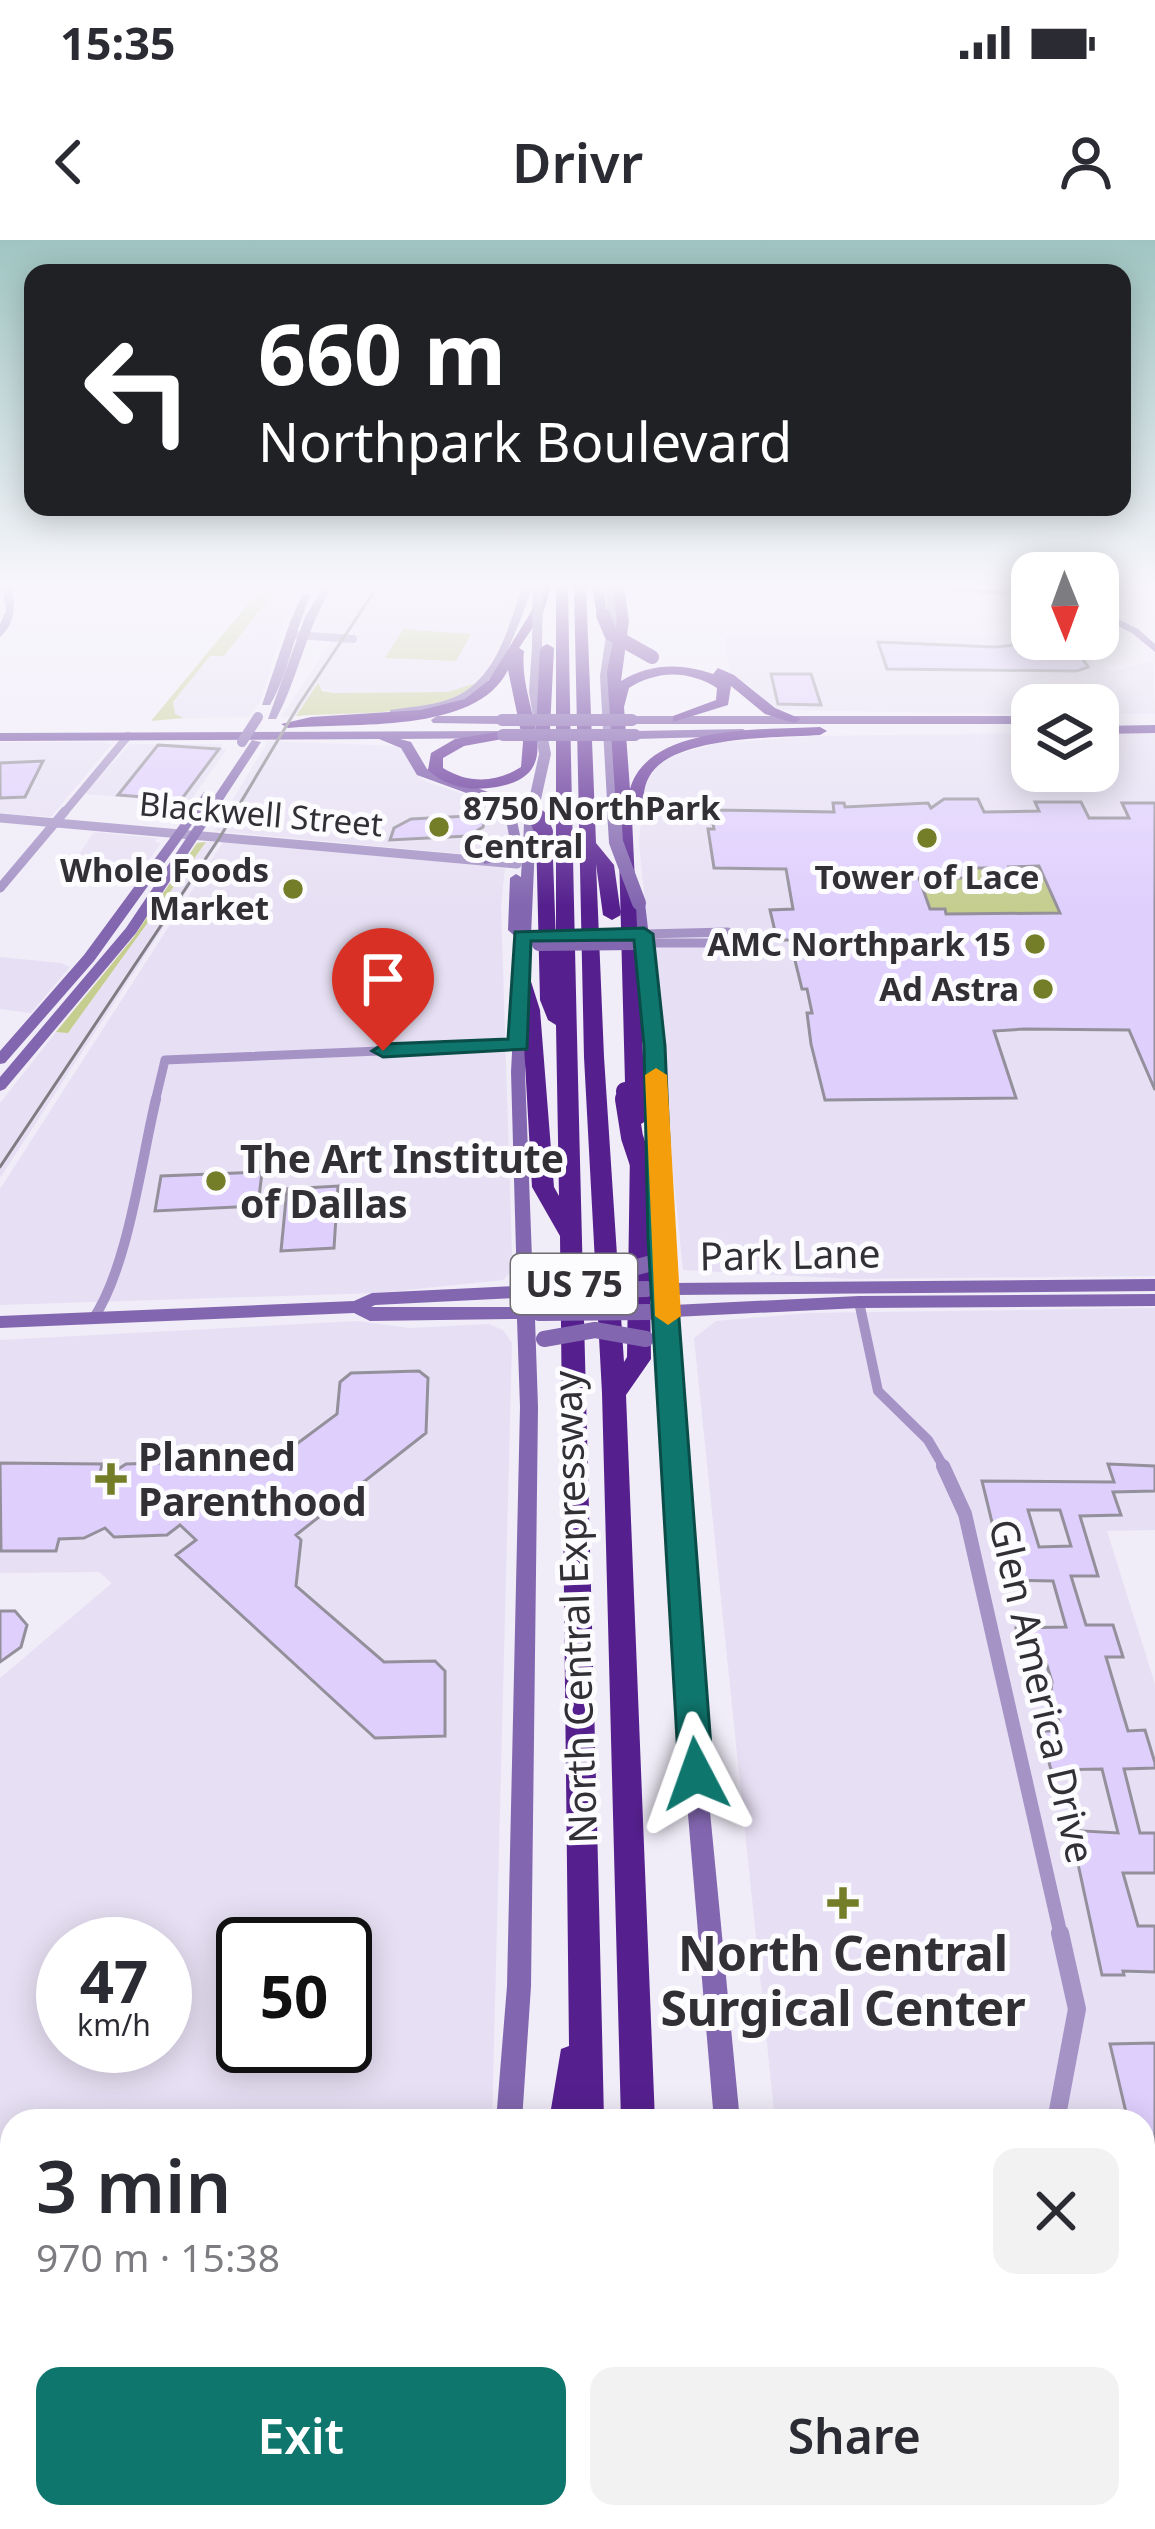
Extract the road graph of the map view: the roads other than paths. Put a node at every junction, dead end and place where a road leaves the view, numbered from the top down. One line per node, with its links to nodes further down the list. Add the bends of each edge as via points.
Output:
1 (283, 693): 39 (main road)
2 (471, 693): 18 (main road, via 432,708)
3 (482, 693): 18 (highway, via 419,713)
4 (518, 693): 25 (highway, via 533,749 528,769 485,784 434,770 450,745)
5 (534, 693): 28 (main road, North Central Expressway)
6 (545, 693): 28 (highway)
7 (563, 693): 52 (highway, North Central Expressway / US 75)
8 (583, 693): 40 (highway, North Central Expressway / US 75)
9 (605, 693): 48 (main road, bridge, via 616,842 639,904)
10 (620, 693): 15 (highway)
11 (623, 693): 15 (highway)
12 (726, 693): 24 (highway)
13 (745, 693): 14 (highway, bridge)
14 (753, 704): 16 (highway); 17 (highway)
15 (625, 716): 24 (main road); 26 (main road, bridge); 41 (highway)
16 (745, 719): 17 (main road); 24 (highway, via 723,730)
17 (794, 719): 19 (main road)
18 (320, 720): 21 (highway)
19 (1011, 721)
20 (1119, 722): 22 (main road)
21 (288, 724): 23 (main road); 25 (main road)
22 (1155, 725): 27 (main road)
23 (0, 727)
24 (678, 727): 26 (main road, bridge, via 635,735); 30 (main road)
25 (502, 728): 26 (main road, bridge); 32 (main road)
26 (576, 728)
27 (1119, 728)
28 (544, 729): 47 (main road, North Central Expressway)
29 (1011, 730): 30 (main road)
30 (820, 731): 41 (highway, via 711,741 659,758 638,784)
31 (330, 734): 32 (main road); 33 (main road); 35 (main road, via 395,740)
32 (428, 734): 35 (main road)
33 (128, 736): 34 (main road); 38 (street)
34 (0, 737)
35 (416, 755): 36 (main road, via 436,781)
36 (483, 795): 42 (main road, North Central Expressway, via 512,818); 52 (highway, bridge, via 519,805 542,825 549,1000)
37 (0, 818): 38 (street, Blackwell Street)
38 (56, 823): 39 (street, Blackwell Street); 44 (street)
39 (189, 835): 43 (street, Blackwell Street); 45 (main road); 46 (main road)
40 (588, 844): 57 (highway, bridge, via 606,865 625,1091); 73 (highway, North Central Expressway / US 75)
41 (626, 852): 73 (highway, via 639,1359)
42 (517, 860): 43 (main road); 47 (main road, North Central Expressway, via 514,930)
43 (488, 861)
44 (2, 882)
45 (135, 896): 46 (main road, via 139,905 125,927); 50 (main road)
46 (131, 930): 51 (main road)
47 (522, 939): 48 (main road, bridge); 49 (main road, North Central Expressway)
48 (640, 939): 48 (street, via 750,943 733,933); 57 (main road, via 655,1046)
49 (522, 976): 53 (main road, North Central Expressway); 56 (highway, via 543,1187)
50 (72, 977): 51 (main road); 54 (main road)
51 (91, 980): 54 (main road)
52 (565, 1038): 56 (highway, North Central Expressway / US 75)
53 (519, 1045): 58 (main road, North Central Expressway); 69 (street, via 165,1060 116,1267)
54 (5, 1065): 55 (main road)
55 (0, 1086)
56 (572, 1238): 74 (highway, North Central Expressway / US 75)
57 (658, 1252): 58 (main road, bridge, via 622,1271 549,1269); 61 (main road)
58 (525, 1255): 62 (main road, North Central Expressway)
59 (1155, 1285): 63 (main road, Park Lane)
60 (921, 1286): 61 (main road, Park Lane); 63 (main road, Park Lane); 65 (main road)
61 (656, 1289): 62 (main road, Park Lane, bridge); 67 (main road)
62 (534, 1291): 66 (main road, Park Lane, via 390,1297); 68 (main road, North Central Expressway)
63 (1104, 1293): 64 (main road, Park Lane); 65 (main road, Park Lane)
64 (1155, 1300)
65 (859, 1302): 67 (main road, Park Lane); 80 (street, Glen America Drive, via 878,1391 928,1440 964,1514 1078,2008)
66 (357, 1307): 68 (main road, Park Lane, via 370,1315); 69 (main road, Park Lane)
67 (658, 1312): 68 (main road, Park Lane, bridge); 72 (main road)
68 (533, 1313): 71 (main road, North Central Expressway)
69 (93, 1319): 70 (main road, Park Lane)
70 (0, 1322)
71 (528, 1353): 72 (main road, bridge, via 566,1332 620,1331); 75 (main road, North Central Expressway, via 519,1986)
72 (669, 1357): 79 (main road, via 708,1951)
73 (614, 1393): 78 (highway, North Central Expressway / US 75)
74 (585, 1970): 76 (highway); 77 (highway, North Central Expressway / US 75)
75 (510, 2109)
76 (568, 2109)
77 (587, 2109)
78 (638, 2109)
79 (727, 2109)
80 (1057, 2109)

